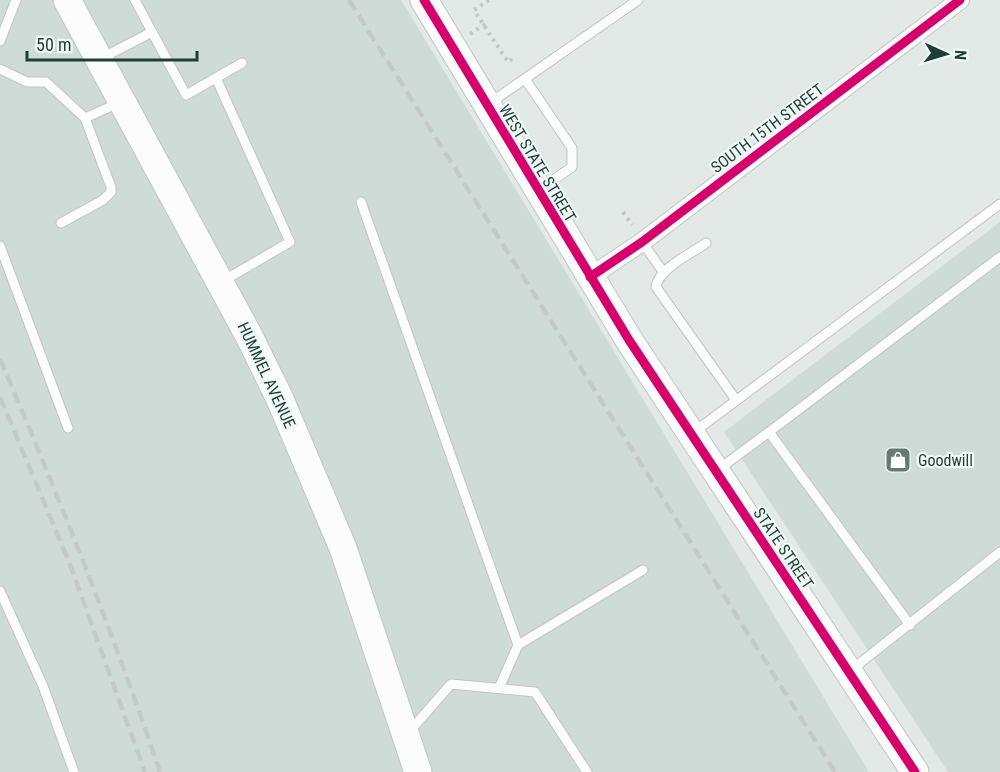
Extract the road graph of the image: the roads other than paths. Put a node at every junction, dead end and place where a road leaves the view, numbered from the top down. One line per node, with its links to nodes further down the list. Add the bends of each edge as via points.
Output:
1 (15, 0): 8 (lane)
2 (68, 0): 9 (main road, HUMMEL AVENUE)
3 (135, 0): 7 (lane)
4 (424, 0): 15 (main road, WEST STATE STREET)
5 (638, 0): 13 (lane)
6 (960, 0): 21 (street, SOUTH 15TH STREET)
7 (152, 32): 9 (lane); 12 (lane, via 186,95)
8 (0, 41)
9 (100, 59): 14 (main road, HUMMEL AVENUE)
10 (242, 63): 12 (lane)
11 (0, 69): 16 (lane, via 27,82 46,82)
12 (216, 78): 27 (lane, via 290,242)
13 (525, 79): 15 (lane); 17 (lane, via 572,148 572,167)
14 (123, 101): 16 (lane); 27 (main road, HUMMEL AVENUE)
15 (486, 106): 17 (main road, WEST STATE STREET)
16 (85, 118): 20 (lane, via 111,192)
17 (538, 191): 26 (main road, WEST STATE STREET)
18 (362, 202): 38 (lane)
19 (1000, 204): 29 (lane)
20 (61, 223)
21 (639, 236): 25 (lane); 26 (street, SOUTH 15TH STREET)
22 (706, 243): 25 (lane)
23 (0, 246): 30 (lane)
24 (1000, 257): 31 (lane)
25 (664, 273): 29 (lane, via 656,287)
26 (590, 278): 28 (main road, WEST STATE STREET)
27 (220, 283): 41 (main road, HUMMEL AVENUE, via 279,397 343,548)
28 (629, 340): 32 (main road, STATE STREET)
29 (736, 400): 32 (lane)
30 (68, 428)
31 (769, 432): 33 (lane); 37 (lane)
32 (691, 435): 33 (main road, STATE STREET)
33 (716, 472): 39 (main road, STATE STREET)
34 (1000, 552): 37 (lane)
35 (643, 570): 38 (lane)
36 (0, 591): 42 (lane, via 43,686)
37 (910, 624): 39 (lane)
38 (518, 645): 40 (lane)
39 (848, 672): 45 (main road, STATE STREET)
40 (499, 688): 41 (lane, via 450,684); 44 (lane, via 535,692)
41 (406, 736): 43 (main road, HUMMEL AVENUE)
42 (74, 772)
43 (418, 772)
44 (587, 772)
45 (915, 772)

